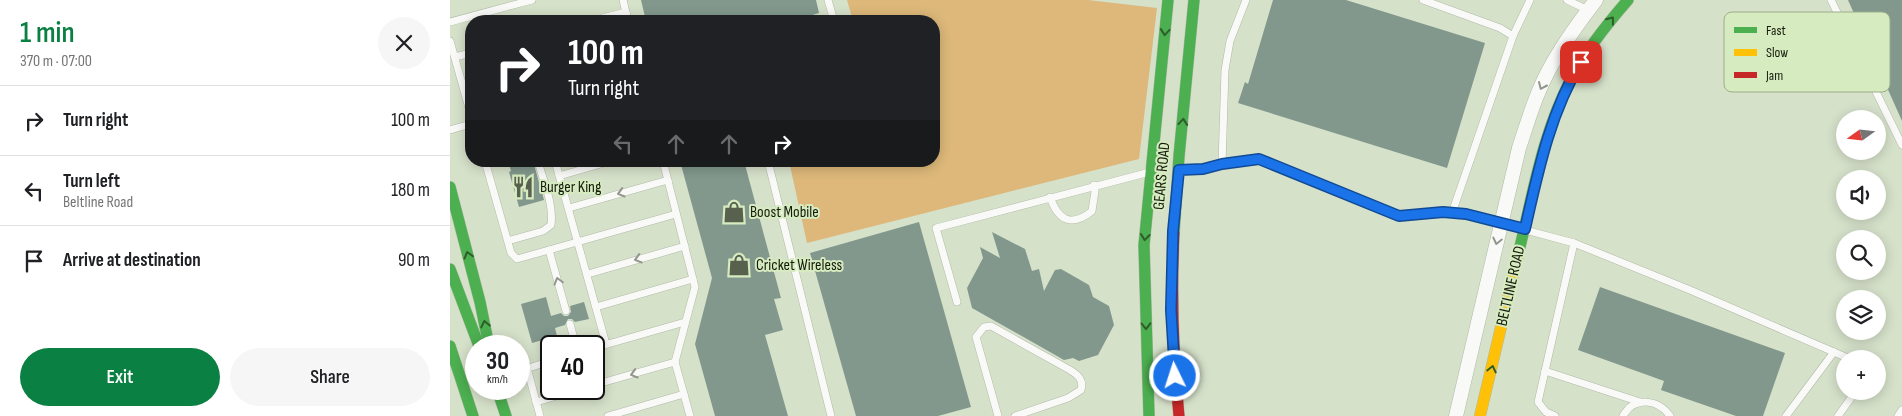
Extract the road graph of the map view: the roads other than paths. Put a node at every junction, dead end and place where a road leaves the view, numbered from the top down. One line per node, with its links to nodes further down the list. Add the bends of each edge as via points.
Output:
1 (532, 0): 15 (lane)
2 (622, 0): 13 (lane)
3 (828, 0): 18 (lane)
4 (1168, 0): 37 (street, GEARS ROAD, one-way to 37)
5 (1194, 0): 37 (street, GEARS ROAD, one-way to 5)
6 (1246, 0): 30 (lane, via 1230,41 1225,70)
7 (1422, 0): 21 (lane)
8 (1530, 0): 21 (lane)
9 (1567, 0): 12 (lane)
10 (1628, 0): 47 (street, BELTLINE ROAD, one-way to 10, via 1542,155 1571,79 1591,46)
11 (1831, 0): 14 (lane)
12 (1592, 5): 46 (street, BELTLINE ROAD, one-way to 46, via 1550,69 1532,108)
13 (626, 12): 16 (lane); 17 (lane)
14 (1837, 12)
15 (476, 15)
16 (614, 15)
17 (627, 15)
18 (832, 15)
19 (465, 18): 20 (lane)
20 (450, 22)
21 (1514, 36): 44 (lane)
22 (450, 41): 24 (lane)
23 (465, 54): 24 (lane)
24 (455, 57): 25 (lane)
25 (465, 82)
26 (1876, 92): 29 (lane)
27 (465, 126): 28 (lane)
28 (450, 130)
29 (1902, 145)
30 (1222, 164): 37 (lane, via 1203,169); 44 (lane, via 1259,159 1399,216)
31 (487, 167): 48 (lane)
32 (540, 167): 48 (lane, via 550,205 551,225)
33 (557, 167): 38 (lane)
34 (591, 167): 38 (lane)
35 (665, 167): 39 (lane)
36 (769, 167): 83 (lane)
37 (1166, 171): 40 (lane); 86 (street, GEARS ROAD, one-way to 86, via 1144,245); 87 (street, GEARS ROAD, via 1173,231 1171,310)
38 (560, 176): 43 (lane)
39 (668, 180): 43 (lane, one-way to 43); 45 (lane)
40 (1094, 185): 42 (lane); 42 (lane, via 1092,211 1077,219 1064,219 1058,215)
41 (450, 187): 62 (street, one-way to 41)
42 (1050, 197): 56 (lane, via 936,228)
43 (569, 208): 49 (lane)
44 (1452, 212): 46 (lane)
45 (676, 214): 49 (lane); 51 (lane)
46 (1502, 222): 47 (lane); 88 (street, BELTLINE ROAD, one-way to 88)
47 (1525, 229): 50 (lane); 89 (street, BELTLINE ROAD, one-way to 47)
48 (508, 241): 52 (lane, via 511,253 517,259)
49 (578, 241): 52 (lane); 54 (lane)
50 (1574, 243): 66 (lane); 68 (lane)
51 (685, 246): 54 (lane, one-way to 54); 55 (lane)
52 (549, 250): 58 (lane, one-way to 52)
53 (450, 269): 61 (street)
54 (588, 274): 57 (lane)
55 (693, 279): 57 (lane); 59 (lane, via 695,287)
56 (957, 302)
57 (596, 307): 64 (lane)
58 (566, 312)
59 (686, 322): 64 (lane); 67 (lane)
60 (570, 324): 63 (lane)
61 (475, 335)
62 (487, 335)
63 (573, 335)
64 (606, 344)
65 (450, 348): 78 (street)
66 (1834, 352): 93 (lane)
67 (675, 362): 70 (lane, one-way to 70); 71 (lane)
68 (1545, 371): 76 (lane); 90 (lane, via 1538,402 1546,412)
69 (530, 379): 75 (lane)
70 (605, 382)
71 (684, 394): 81 (lane); 82 (lane)
72 (501, 400): 79 (street)
73 (543, 400): 75 (lane)
74 (1850, 400): 94 (lane)
75 (536, 402): 80 (lane)
76 (1640, 402): 91 (lane); 92 (lane, via 1657,404)
77 (1902, 410): 95 (lane)
78 (473, 416)
79 (506, 416)
80 (540, 416)
81 (608, 416)
82 (690, 416)
83 (831, 416)
84 (998, 416): 85 (lane, via 976,337 984,327 991,326 1070,370 1082,381 1081,390 1068,398)
85 (1015, 416)
86 (1149, 416)
87 (1179, 416)
88 (1456, 416)
89 (1480, 416)
90 (1555, 416)
91 (1624, 416)
92 (1670, 416)
93 (1786, 416)
94 (1838, 416)
95 (1898, 416)

